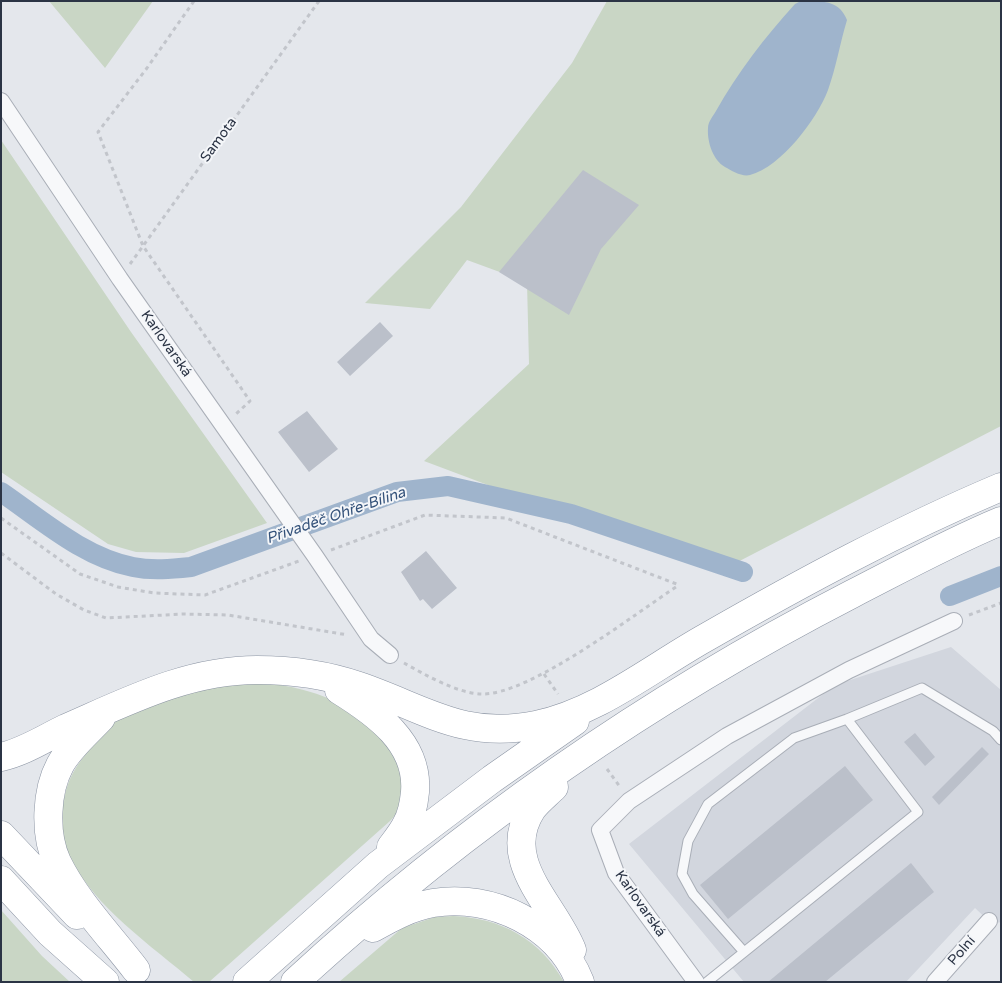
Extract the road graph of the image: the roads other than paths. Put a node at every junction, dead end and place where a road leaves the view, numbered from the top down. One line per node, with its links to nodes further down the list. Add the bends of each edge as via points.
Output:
1 (1, 101): 5 (street, Karlovarská, via 120,279 371,639)
2 (1001, 487): 7 (highway, via 886,539 694,644)
3 (1001, 521): 11 (highway, via 803,619 705,674)
4 (954, 621): 24 (street, Karlovarská, via 849,670 728,736 629,801 600,830 616,873)
5 (390, 655)
6 (286, 671): 7 (highway, via 357,685 451,723 495,730 558,719); 8 (highway, via 228,671 193,678 138,696); 14 (highway, via 332,686 368,709 390,729 410,756 416,788 412,813)
7 (616, 691): 14 (highway)
8 (108, 711): 12 (highway); 19 (highway, via 61,764 52,787 48,816 51,839 56,860 70,883)
9 (847, 719): 10 (lane, via 922,688 993,731); 17 (lane, via 918,812); 17 (lane, via 794,738 708,804 688,841 682,874 693,894)
10 (1001, 740)
11 (595, 745): 18 (highway, via 511,803); 23 (highway, via 533,808 525,825 521,846 526,870 570,944)
12 (1, 757)
13 (1, 835): 19 (highway, via 64,904)
14 (378, 865): 21 (highway)
15 (1, 880): 20 (highway, via 50,932)
16 (995, 919): 26 (street, Polní)
17 (744, 952): 25 (lane)
18 (320, 958): 22 (highway); 23 (highway, via 414,908 443,902 473,902 510,913 543,933 569,962)
19 (143, 976)
20 (105, 982)
21 (247, 982)
22 (295, 982)
23 (581, 982)
24 (696, 982)
25 (707, 982)
26 (935, 982)

